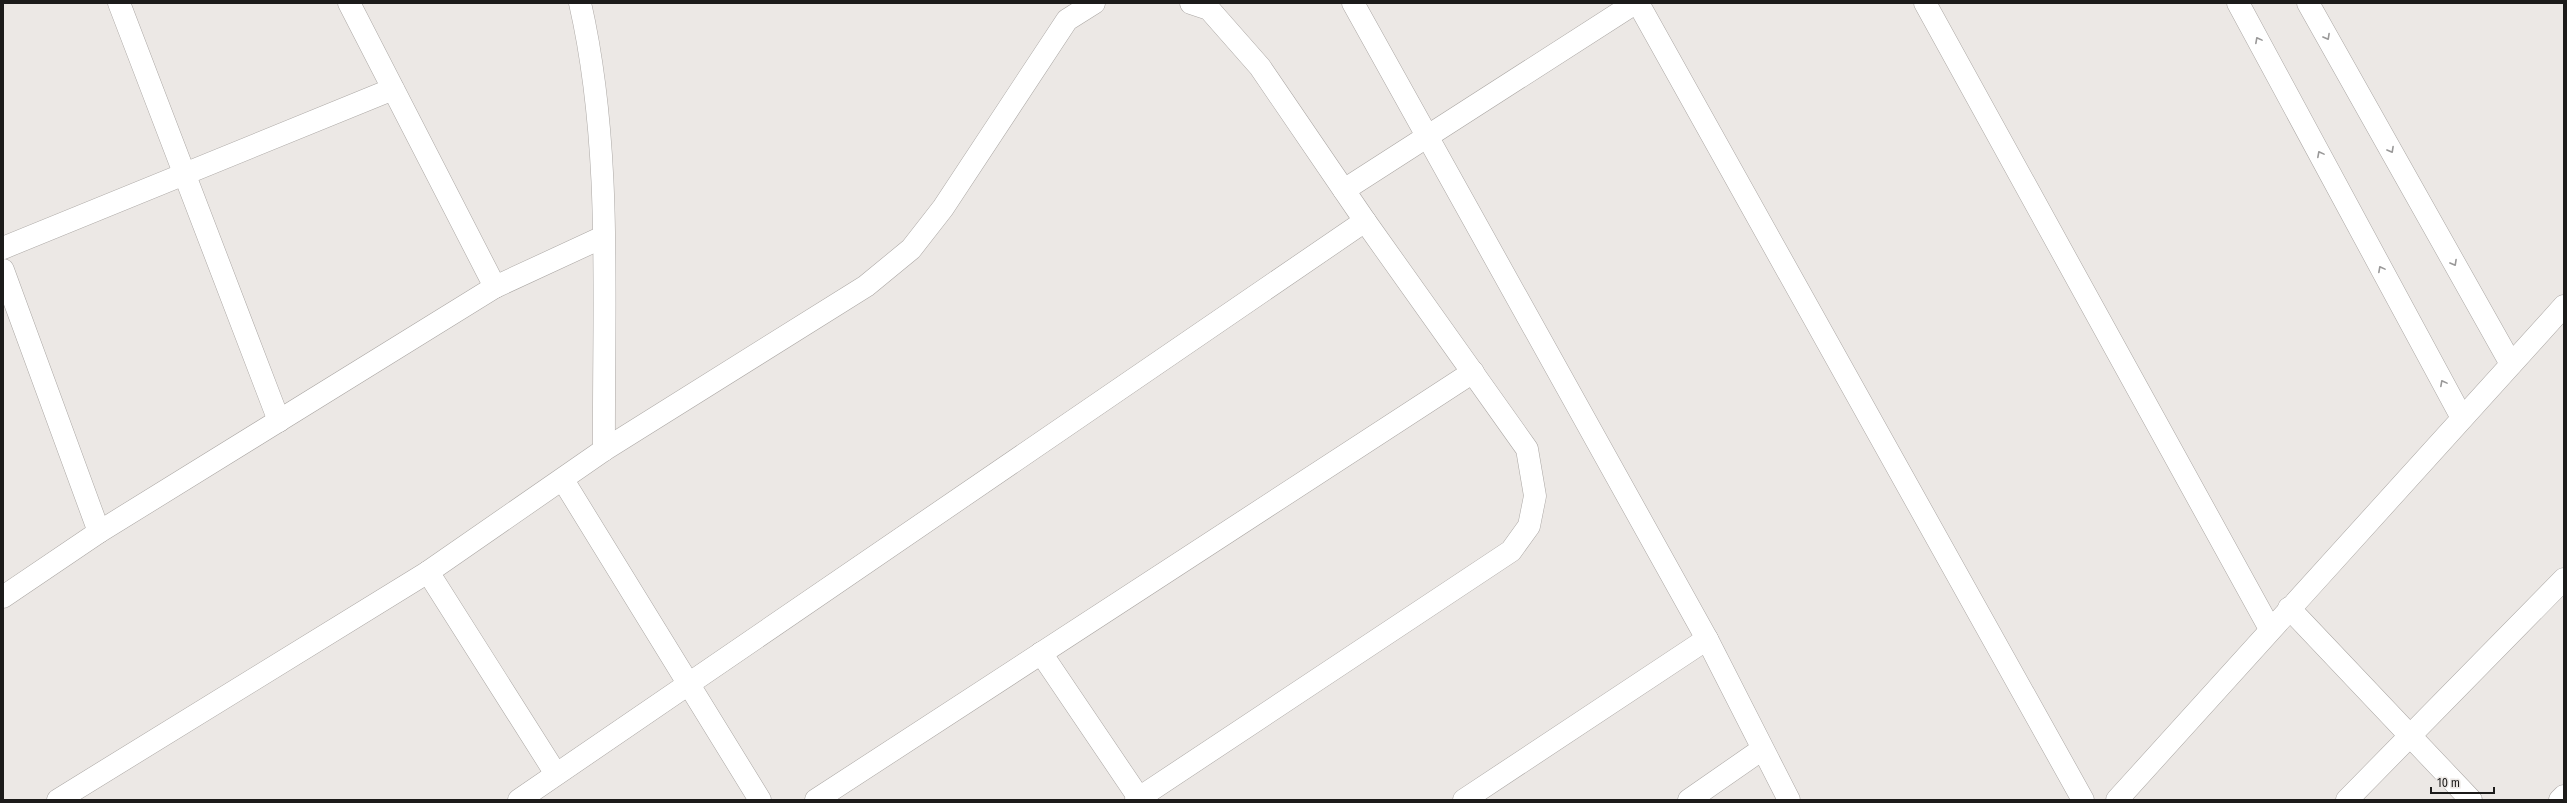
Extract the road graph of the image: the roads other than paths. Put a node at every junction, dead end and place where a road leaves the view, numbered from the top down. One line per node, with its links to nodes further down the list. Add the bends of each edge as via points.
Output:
1 (119, 3): 14 (street)
2 (349, 3): 12 (street)
3 (580, 3): 17 (street, via 587,32 601,142)
4 (1094, 3): 26 (street, via 1067,20 943,208 911,249 866,286)
5 (1191, 3): 15 (street, via 1209,10 1260,67)
6 (1353, 3): 13 (street)
7 (1635, 3): 13 (street)
8 (1638, 3): 49 (street)
9 (1925, 3): 33 (street)
10 (2238, 3): 24 (street, one-way to 10)
11 (2308, 3): 22 (street, one-way to 22)
12 (393, 89): 14 (street); 20 (street)
13 (1428, 136): 15 (street); 34 (street)
14 (185, 174): 18 (street); 25 (street)
15 (1344, 190): 16 (street)
16 (1365, 221): 23 (street); 36 (street)
17 (603, 237): 20 (street); 26 (street)
18 (3, 248)
19 (3, 270): 28 (street)
20 (495, 287): 25 (street)
21 (2564, 306): 22 (street)
22 (2511, 364): 24 (street)
23 (1473, 372): 35 (street); 41 (street, via 1527,449 1534,496 1529,526 1511,551)
24 (2462, 418): 32 (street)
25 (279, 421): 28 (street)
26 (604, 450): 27 (street)
27 (563, 480): 29 (street); 36 (street)
28 (99, 532): 31 (street)
29 (428, 572): 39 (street); 42 (street)
30 (2564, 579): 37 (street)
31 (3, 597)
32 (2288, 608): 33 (street); 37 (street)
33 (2270, 629): 50 (street)
34 (1706, 639): 38 (street); 46 (street)
35 (1041, 653): 41 (street); 45 (street)
36 (688, 682): 39 (street); 44 (street)
37 (2410, 736): 51 (street); 52 (street)
38 (1761, 750): 47 (street); 48 (street)
39 (556, 774): 43 (street)
40 (2564, 796): 53 (street)
41 (1137, 799)
42 (58, 800)
43 (518, 800)
44 (760, 800)
45 (816, 800)
46 (1464, 800)
47 (1688, 800)
48 (1789, 800)
49 (2083, 800)
50 (2117, 800)
51 (2347, 800)
52 (2471, 800)
53 (2560, 800)

